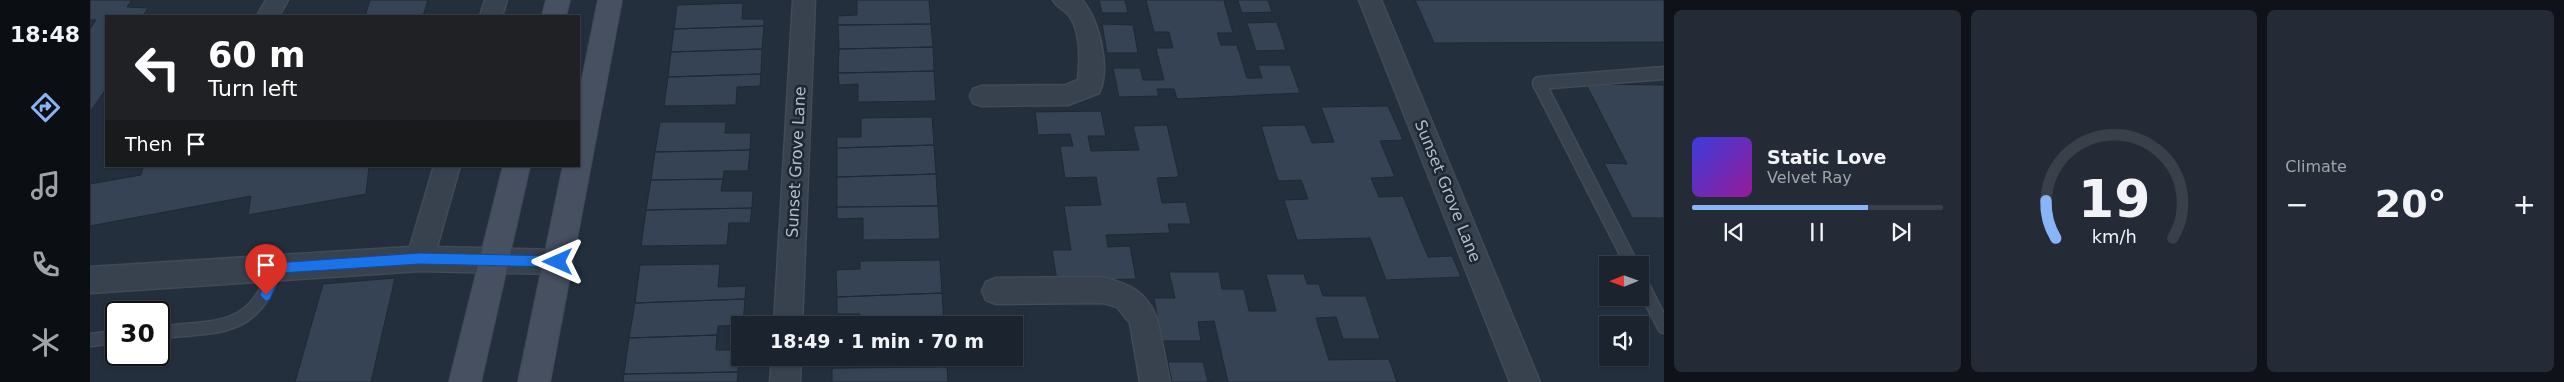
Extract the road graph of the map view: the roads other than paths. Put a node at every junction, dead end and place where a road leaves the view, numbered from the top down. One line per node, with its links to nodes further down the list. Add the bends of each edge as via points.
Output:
1 (277, 0): 8 (street)
2 (496, 0): 9 (street)
3 (558, 0): 10 (main road)
4 (610, 0): 13 (main road)
5 (804, 0): 25 (street, Sunset Grove Lane)
6 (1064, 0): 12 (street, via 1083,16 1092,64 1090,86 1068,95)
7 (1370, 0): 35 (street, Sunset Grove Lane)
8 (269, 15)
9 (491, 15)
10 (554, 15)
11 (1664, 73): 17 (lane, via 1539,83)
12 (982, 96)
13 (580, 153)
14 (447, 167): 18 (street)
15 (517, 167): 19 (main road)
16 (577, 167): 20 (main road)
17 (1627, 256)
18 (420, 259): 19 (street); 21 (street)
19 (493, 262): 20 (street); 31 (main road)
20 (558, 262): 32 (main road)
21 (275, 268): 22 (street); 27 (lane, via 266,295 248,315 206,327)
22 (90, 280)
23 (996, 291): 34 (street, via 1103,290 1126,297 1143,318)
24 (1649, 298): 26 (lane)
25 (788, 316)
26 (1664, 327)
27 (170, 331)
28 (105, 338): 29 (lane)
29 (90, 340)
30 (786, 366): 33 (street)
31 (465, 382)
32 (534, 382)
33 (785, 382)
34 (1155, 382)
35 (1525, 382)

